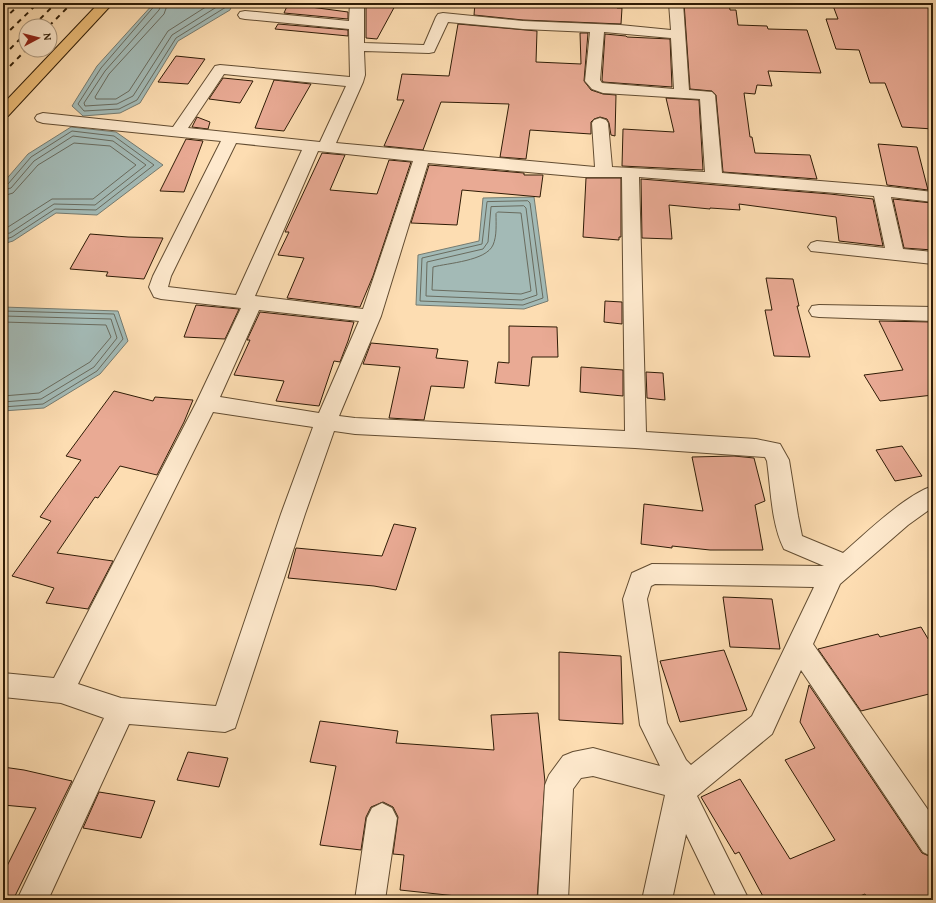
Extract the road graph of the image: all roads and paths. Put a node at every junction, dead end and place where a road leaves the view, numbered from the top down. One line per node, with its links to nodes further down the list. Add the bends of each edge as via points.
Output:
1 (106, 3): 11 (highway)
2 (357, 3): 5 (street)
3 (676, 3): 7 (street)
4 (245, 15): 5 (street)
5 (356, 26): 8 (street)
6 (597, 28): 7 (street); 8 (street, via 524,25 443,17 429,49); 10 (street, via 592,81 597,86)
7 (679, 35): 10 (street)
8 (357, 47): 9 (street)
9 (356, 82): 14 (street, via 220,69); 16 (street)
10 (682, 94): 20 (street, via 706,95)
11 (3, 113)
12 (43, 118): 14 (street)
13 (600, 123): 19 (street)
14 (177, 132): 15 (street)
15 (231, 137): 16 (street); 26 (street, via 158,287 161,293 170,295)
16 (319, 146): 17 (street); 26 (street)
17 (422, 158): 19 (street); 29 (street)
18 (630, 172): 19 (street); 20 (street); 32 (street)
19 (604, 173)
20 (714, 178): 21 (street, via 779,181)
21 (881, 191): 22 (street); 24 (street)
22 (933, 197)
23 (817, 247): 24 (street)
24 (895, 254): 25 (street)
25 (933, 258)
26 (248, 302): 29 (street); 30 (street)
27 (819, 311): 28 (street)
28 (933, 314)
29 (371, 316): 31 (street)
30 (207, 403): 31 (street); 37 (street)
31 (326, 422): 32 (street, via 355,426); 38 (street, via 226,719)
32 (635, 440): 34 (street, via 772,450 778,460 792,542)
33 (933, 495): 34 (street, via 900,518)
34 (838, 571): 35 (street); 39 (street, via 652,574 640,580 635,599 654,725)
35 (799, 645): 39 (street, via 762,725); 41 (street)
36 (3, 685): 37 (street)
37 (61, 691): 38 (street)
38 (121, 711): 42 (street)
39 (685, 788): 44 (street, via 593,762 573,766 558,785); 45 (street); 46 (street)
40 (382, 818): 43 (street)
41 (933, 842)
42 (32, 900)
43 (370, 900)
44 (553, 900)
45 (657, 900)
46 (734, 900)

